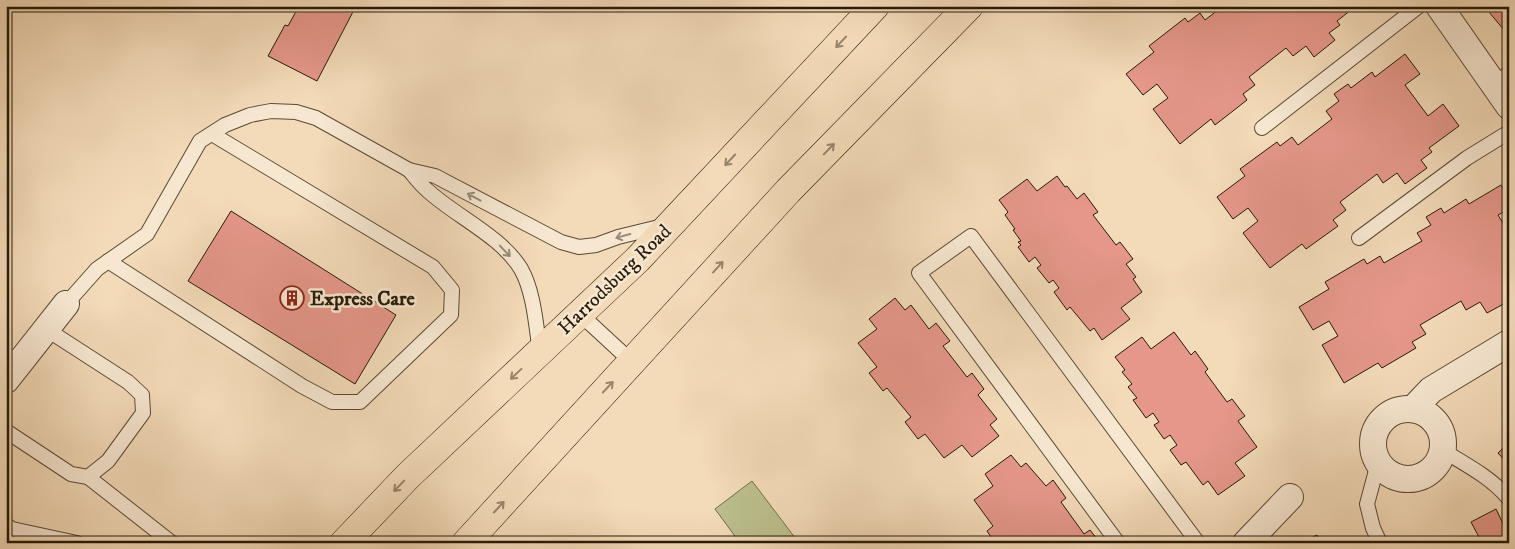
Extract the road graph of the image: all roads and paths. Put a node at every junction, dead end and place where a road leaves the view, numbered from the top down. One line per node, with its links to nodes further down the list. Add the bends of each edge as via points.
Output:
1 (875, 6): 11 (main road, Harrodsburg Road, one-way to 11)
2 (969, 6): 19 (main road, one-way to 2, via 788,190)
3 (1418, 6): 7 (lane)
4 (1439, 6): 5 (street)
5 (1502, 79): 6 (street)
6 (1509, 106)
7 (1262, 128)
8 (1509, 132): 12 (lane, via 1467,158)
9 (212, 134): 10 (lane, via 250,115 296,112 316,118); 13 (lane, via 200,141 147,234); 13 (lane, via 433,267 452,290 450,315 360,402 332,402)
10 (409, 170): 11 (lane, one-way to 10, via 579,247 561,242 434,176); 18 (lane, one-way to 18, via 426,190 505,249 521,270 529,290)
11 (671, 224): 15 (main road, Harrodsburg Road)
12 (1359, 238)
13 (108, 261): 14 (lane)
14 (66, 304): 16 (street)
15 (580, 314): 18 (main road, Harrodsburg Road); 19 (lane)
16 (46, 329): 20 (street); 25 (lane, via 128,382 142,396 143,413 108,461)
17 (1509, 343): 21 (street, via 1431,390)
18 (540, 352): 31 (main road, Harrodsburg Road, one-way to 31, via 408,476)
19 (632, 362): 32 (main road, one-way to 19)
20 (6, 380)
21 (1413, 409): 23 (street, via 1433,419 1443,439); 24 (street, via 1391,413 1375,430 1372,441)
22 (6, 431): 25 (lane, via 71,474)
23 (1442, 450): 24 (street, via 1431,471 1420,477 1397,478); 27 (lane, via 1500,489)
24 (1378, 464): 36 (lane, via 1367,504)
25 (88, 477): 30 (lane)
26 (1290, 497): 35 (street)
27 (1509, 499)
28 (9, 527): 29 (lane)
29 (77, 543)
30 (172, 543)
31 (344, 543)
32 (466, 543)
33 (1118, 543): 34 (lane, via 920,273 971,236)
34 (1198, 543)
35 (1246, 543)
36 (1380, 543)

